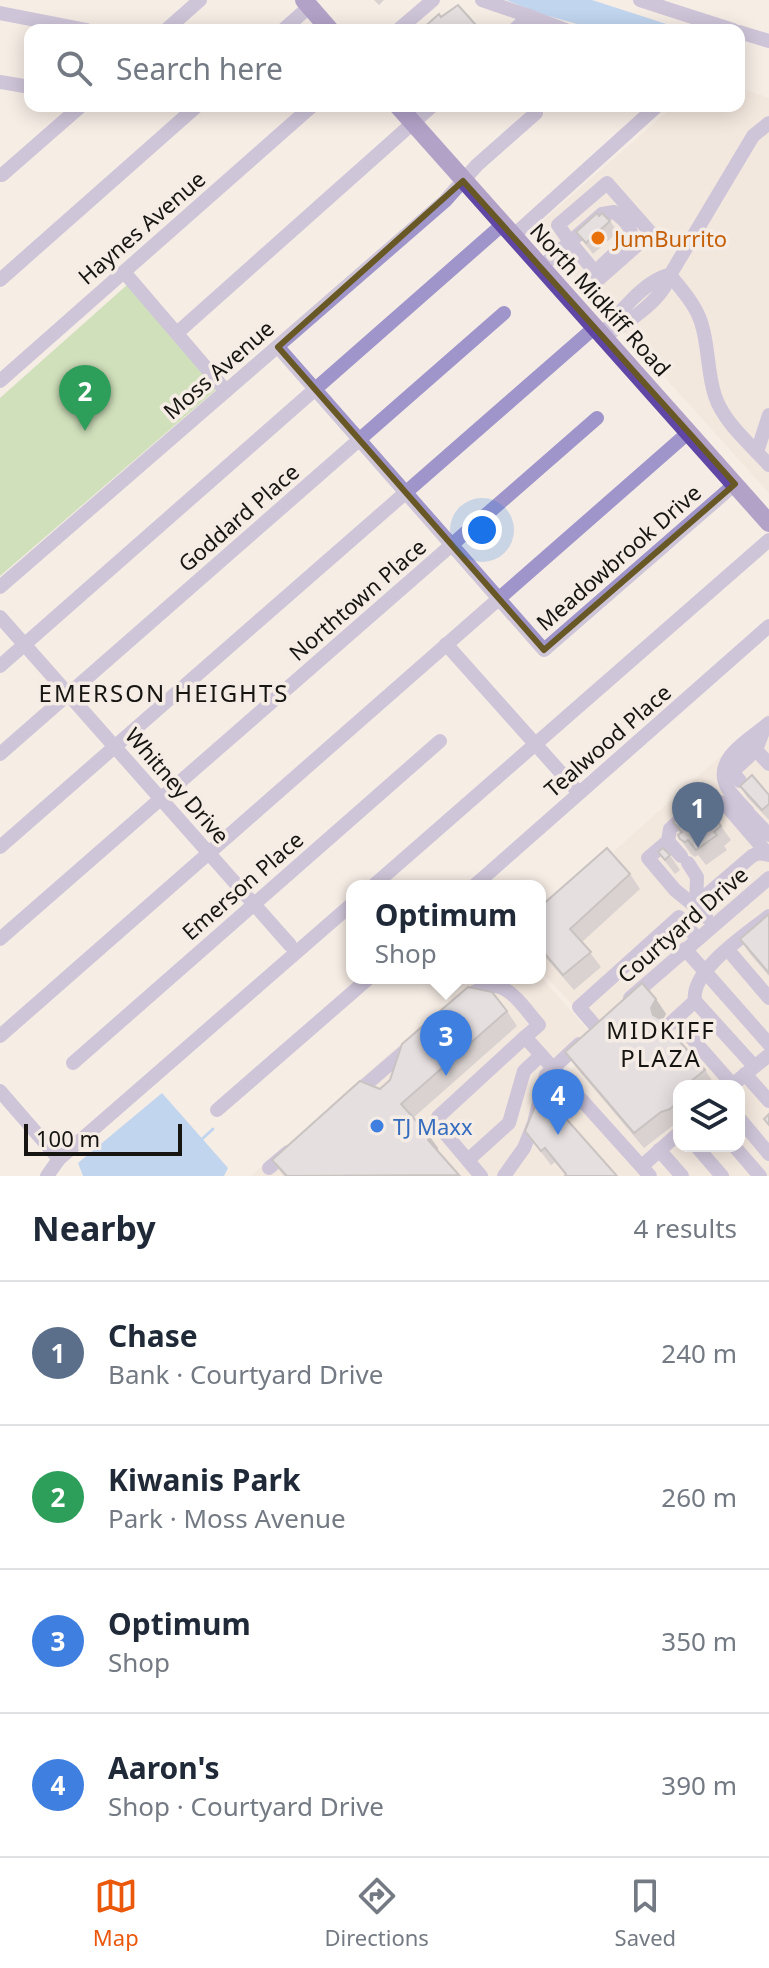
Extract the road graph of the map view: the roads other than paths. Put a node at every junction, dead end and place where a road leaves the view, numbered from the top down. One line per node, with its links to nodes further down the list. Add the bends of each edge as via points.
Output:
1 (433, 0): 12 (street)
2 (482, 0): 7 (street)
3 (640, 0): 15 (street)
4 (197, 1): 9 (street)
5 (307, 3): 10 (street); 11 (main road)
6 (0, 13): 8 (street)
7 (529, 16): 13 (street); 14 (street)
8 (56, 24)
9 (172, 24)
10 (288, 24)
11 (325, 24)
12 (405, 24)
13 (520, 24)
14 (550, 24)
15 (714, 24)
16 (745, 34): 17 (street)
17 (769, 41)
18 (0, 82): 19 (street)
19 (24, 86)
20 (74, 112): 29 (street)
21 (190, 112): 37 (street)
22 (305, 112): 34 (street, Haynes Avenue)
23 (403, 112): 28 (main road, North Midkiff Road)
24 (426, 112): 28 (street)
25 (650, 112): 31 (street)
26 (536, 113): 30 (street, Moss Avenue)
27 (769, 123): 36 (street, via 753,136)
28 (413, 124): 30 (main road, North Midkiff Road); 40 (street)
29 (2, 175)
30 (463, 181): 31 (main road, North Midkiff Road); 41 (street, Moss Avenue)
31 (508, 231): 33 (main road, North Midkiff Road); 43 (street)
32 (570, 242): 33 (street); 35 (street); 35 (street, via 606,213 614,212 628,226 631,238); 35 (street, via 558,225 607,183 651,233 600,278)
33 (540, 268): 39 (main road, North Midkiff Road)
34 (124, 272): 40 (street); 42 (street, Haynes Avenue)
35 (595, 272)
36 (670, 275): 39 (street, via 659,277); 49 (street, via 702,323 719,404)
37 (0, 280)
38 (504, 313): 48 (street, Goddard Place)
39 (598, 332): 47 (main road, North Midkiff Road); 52 (street)
40 (177, 333): 44 (street)
41 (278, 347): 43 (street, Meadowbrook Drive); 44 (street, Moss Avenue)
42 (0, 381)
43 (315, 389): 48 (street, Meadowbrook Drive); 61 (street)
44 (226, 391): 56 (street, Moss Avenue)
45 (769, 415): 49 (street)
46 (597, 418): 55 (street, Northtown Place)
47 (689, 432): 51 (main road, North Midkiff Road); 57 (street)
48 (360, 439): 52 (street, Meadowbrook Drive); 63 (street, Goddard Place)
49 (757, 452): 50 (street)
50 (769, 465)
51 (735, 484): 53 (main road, North Midkiff Road); 57 (street, Meadowbrook Drive, via 544,650)
52 (406, 492): 55 (street, Meadowbrook Drive); 67 (street)
53 (769, 523)
54 (769, 540): 66 (street)
55 (452, 544): 57 (street, Meadowbrook Drive); 73 (street, Northtown Place)
56 (0, 587)
57 (499, 598): 60 (street)
58 (0, 617): 61 (street, Whitney Drive)
59 (769, 626): 72 (street, Tealwood Place)
60 (446, 644): 66 (street); 77 (street)
61 (24, 645): 62 (street); 63 (street, Whitney Drive)
62 (0, 666)
63 (68, 694): 67 (street, Whitney Drive); 69 (street, Goddard Place)
64 (768, 727): 68 (street); 74 (street, via 727,758 723,776)
65 (440, 741): 82 (street, Emerson Place)
66 (536, 744): 72 (street); 80 (street)
67 (115, 747): 73 (street, Whitney Drive); 76 (street)
68 (756, 750): 70 (street); 71 (street, via 732,772)
69 (0, 754)
70 (769, 764)
71 (740, 781)
72 (579, 793): 81 (street, Tealwood Place)
73 (161, 799): 77 (street, Whitney Drive); 88 (street, Northtown Place)
74 (769, 835)
75 (668, 841): 78 (street, via 670,829 703,800 714,799 724,803); 84 (street, via 697,877); 84 (street, via 648,858)
76 (0, 847)
77 (208, 852): 82 (street, Whitney Drive); 99 (street)
78 (768, 854): 84 (street, via 752,856 703,898)
79 (769, 878): 86 (street, Courtyard Drive)
80 (380, 880)
81 (481, 880)
82 (254, 904): 89 (street, Whitney Drive); 104 (street, Emerson Place)
83 (346, 909): 121 (street)
84 (699, 909): 86 (street)
85 (769, 916): 91 (street)
86 (713, 925): 87 (street, Courtyard Drive)
87 (697, 938): 90 (street, Courtyard Drive); 97 (street, via 679,917 579,1007)
88 (0, 939)
89 (290, 945)
90 (685, 949): 92 (street); 97 (street, Courtyard Drive)
91 (728, 950): 92 (street); 94 (street)
92 (704, 971): 95 (street, via 693,990); 101 (street)
93 (362, 984): 112 (street)
94 (769, 998)
95 (695, 1001): 106 (street); 107 (street, via 677,1025)
96 (452, 1010): 100 (street, via 484,986 506,988 539,1025)
97 (608, 1018): 105 (street, Courtyard Drive)
98 (428, 1030): 111 (street)
99 (0, 1036)
100 (525, 1037): 102 (street); 120 (street, via 438,1117 438,1125)
101 (769, 1044)
102 (541, 1055): 105 (street); 120 (street, via 524,1071 509,1123)
103 (769, 1055): 106 (street)
104 (73, 1063)
105 (552, 1066): 122 (street); 125 (street, via 527,1140)
106 (749, 1070): 108 (street); 110 (street)
107 (727, 1080)
108 (738, 1080)
109 (0, 1091): 121 (street)
110 (769, 1101)
111 (346, 1102)
112 (217, 1110)
113 (745, 1125): 119 (street)
114 (673, 1138): 116 (street)
115 (299, 1142): 123 (street)
116 (659, 1150): 122 (street); 126 (street)
117 (701, 1152): 127 (street)
118 (739, 1152): 128 (street)
119 (769, 1154)
120 (468, 1160): 124 (street)
121 (54, 1171)
122 (646, 1171)
123 (268, 1173)
124 (481, 1176)
125 (504, 1176)
126 (682, 1176)
127 (722, 1176)
128 (760, 1176)

